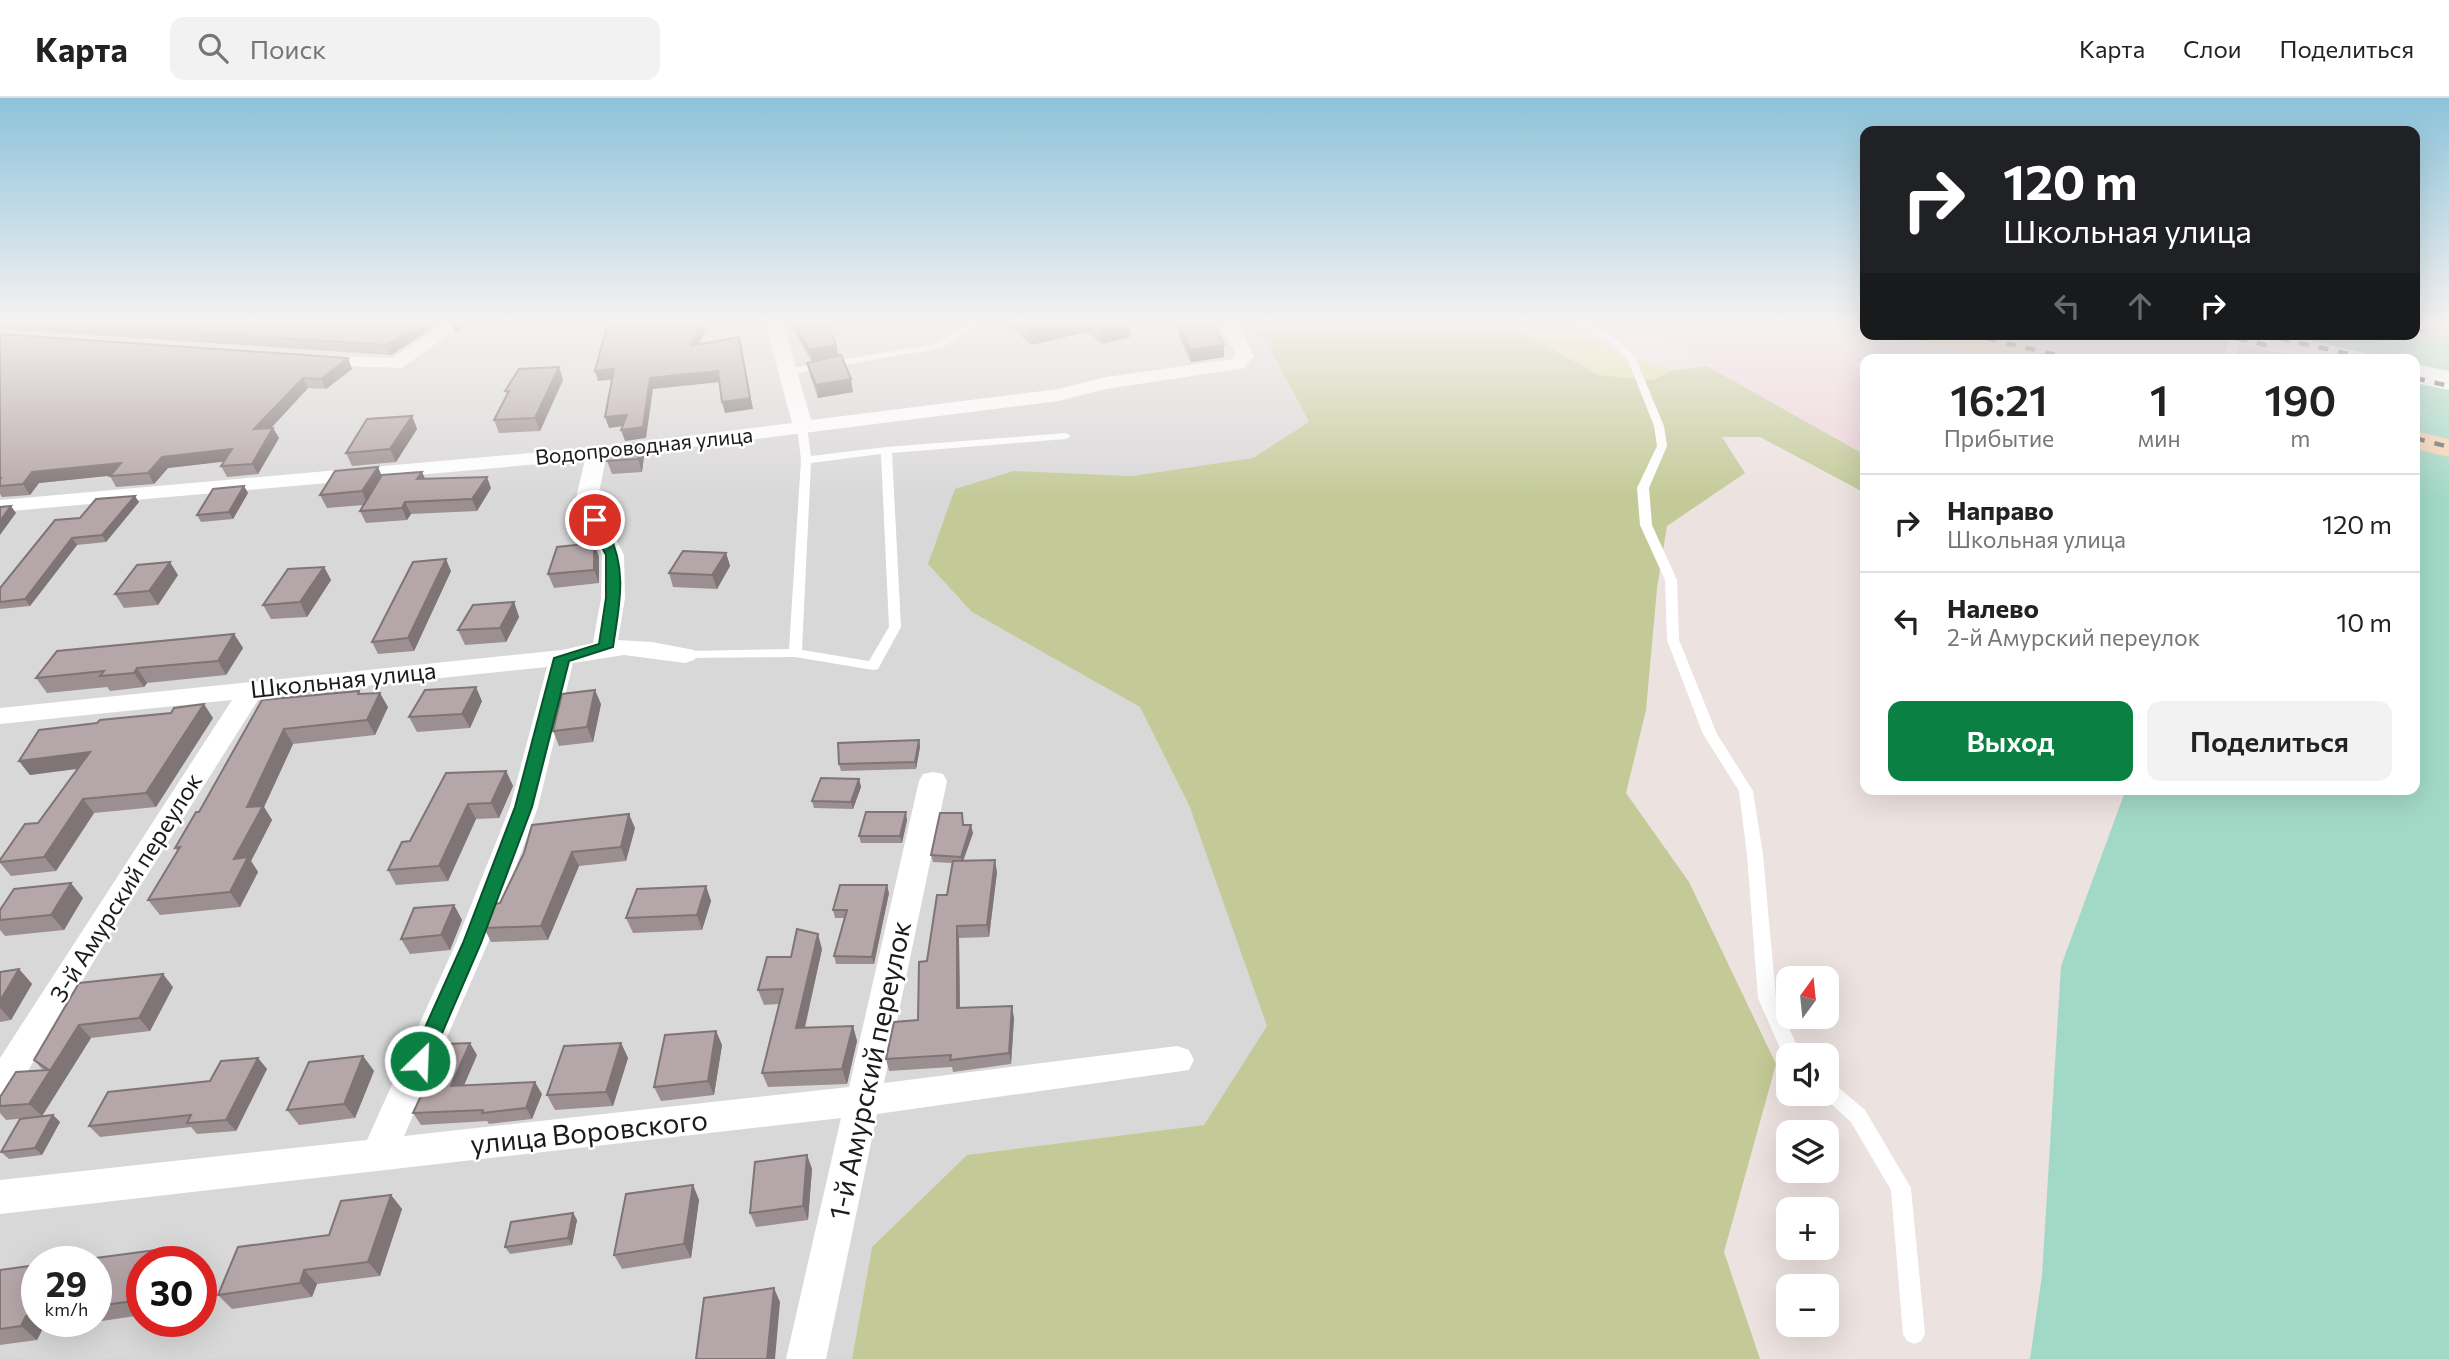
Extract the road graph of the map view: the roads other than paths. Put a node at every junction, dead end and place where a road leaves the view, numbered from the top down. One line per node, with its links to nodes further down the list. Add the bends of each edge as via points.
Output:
1 (790, 381): 4 (street, via 800,404)
2 (1123, 381): 4 (street, Водопроводная улица, via 1058,395)
3 (1641, 381): 19 (lane, via 1662,446 1643,488 1646,525 1671,580 1673,640 1710,734 1746,792 1767,998)
4 (802, 426): 9 (street, Водопроводная улица); 10 (lane)
5 (1066, 436): 8 (lane)
6 (2420, 441): 7 (main road)
7 (2449, 448)
8 (886, 450): 10 (lane); 13 (lane, via 895,626 873,666)
9 (597, 453): 11 (street, Водопроводная улица); 12 (street, via 586,502 613,555)
10 (806, 460): 13 (lane)
11 (0, 506)
12 (606, 647): 14 (street, Школьная улица, via 646,647); 15 (street, Школьная улица)
13 (795, 653): 14 (lane)
14 (685, 655)
15 (562, 658): 16 (street, Школьная улица); 24 (street, via 519,820 472,943)
16 (253, 688): 17 (street, Школьная улица); 21 (street, 3-й Амурский переулок)
17 (0, 716)
18 (933, 781): 23 (street, 1-й Амурский переулок)
19 (1787, 1043)
20 (1177, 1060): 23 (street, улица Воровского)
21 (0, 1087)
22 (1839, 1099): 26 (lane, via 1858,1115 1901,1188)
23 (861, 1101): 24 (street, улица Воровского); 27 (street, 1-й Амурский переулок)
24 (378, 1154): 25 (street, улица Воровского)
25 (0, 1197)
26 (1914, 1334)
27 (806, 1359)

